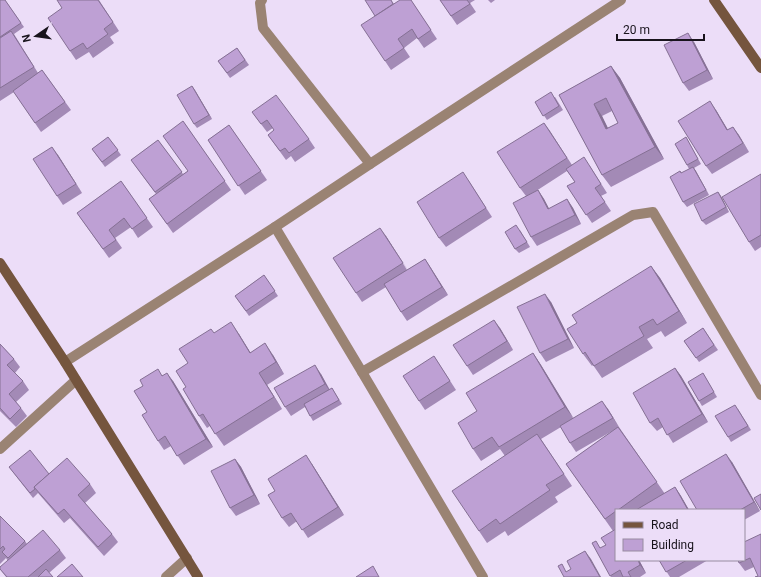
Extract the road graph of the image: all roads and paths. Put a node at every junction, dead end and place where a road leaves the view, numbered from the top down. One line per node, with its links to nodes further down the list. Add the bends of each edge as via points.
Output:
1 (262, 0): 5 (street, via 260,3 263,28)
2 (621, 0): 5 (street)
3 (714, 0): 4 (street)
4 (761, 68)
5 (370, 164): 6 (street)
6 (275, 227): 8 (street); 9 (street)
7 (0, 263): 8 (street)
8 (65, 362): 10 (street)
9 (362, 372): 11 (street, via 633,216 653,212); 16 (street)
10 (76, 380): 12 (street); 13 (street)
11 (761, 395)
12 (0, 449)
13 (187, 558): 14 (street); 15 (street)
14 (166, 577)
15 (198, 577)
16 (483, 577)

